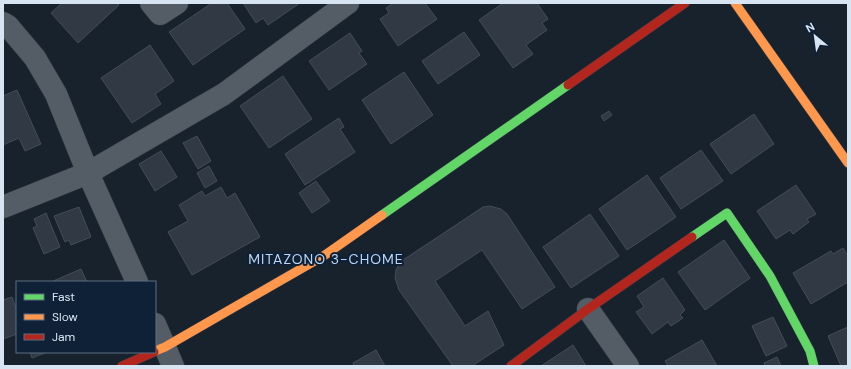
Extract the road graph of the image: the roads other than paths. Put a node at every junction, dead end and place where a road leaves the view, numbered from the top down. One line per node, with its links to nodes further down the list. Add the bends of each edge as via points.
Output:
1 (151, 3): 2 (street, via 160,14)
2 (177, 3)
3 (348, 3): 8 (street, via 224,94)
4 (685, 3): 13 (street, via 325,255)
5 (735, 3): 7 (street)
6 (3, 23): 8 (street, via 35,58 56,94)
7 (848, 162)
8 (88, 173): 9 (street); 10 (street)
9 (3, 207)
10 (137, 281)
11 (588, 309): 15 (street); 16 (street); 17 (street, via 727,213 770,276 810,350)
12 (156, 328): 13 (street)
13 (162, 354): 14 (street)
14 (122, 366)
15 (511, 366)
16 (628, 366)
17 (814, 366)

